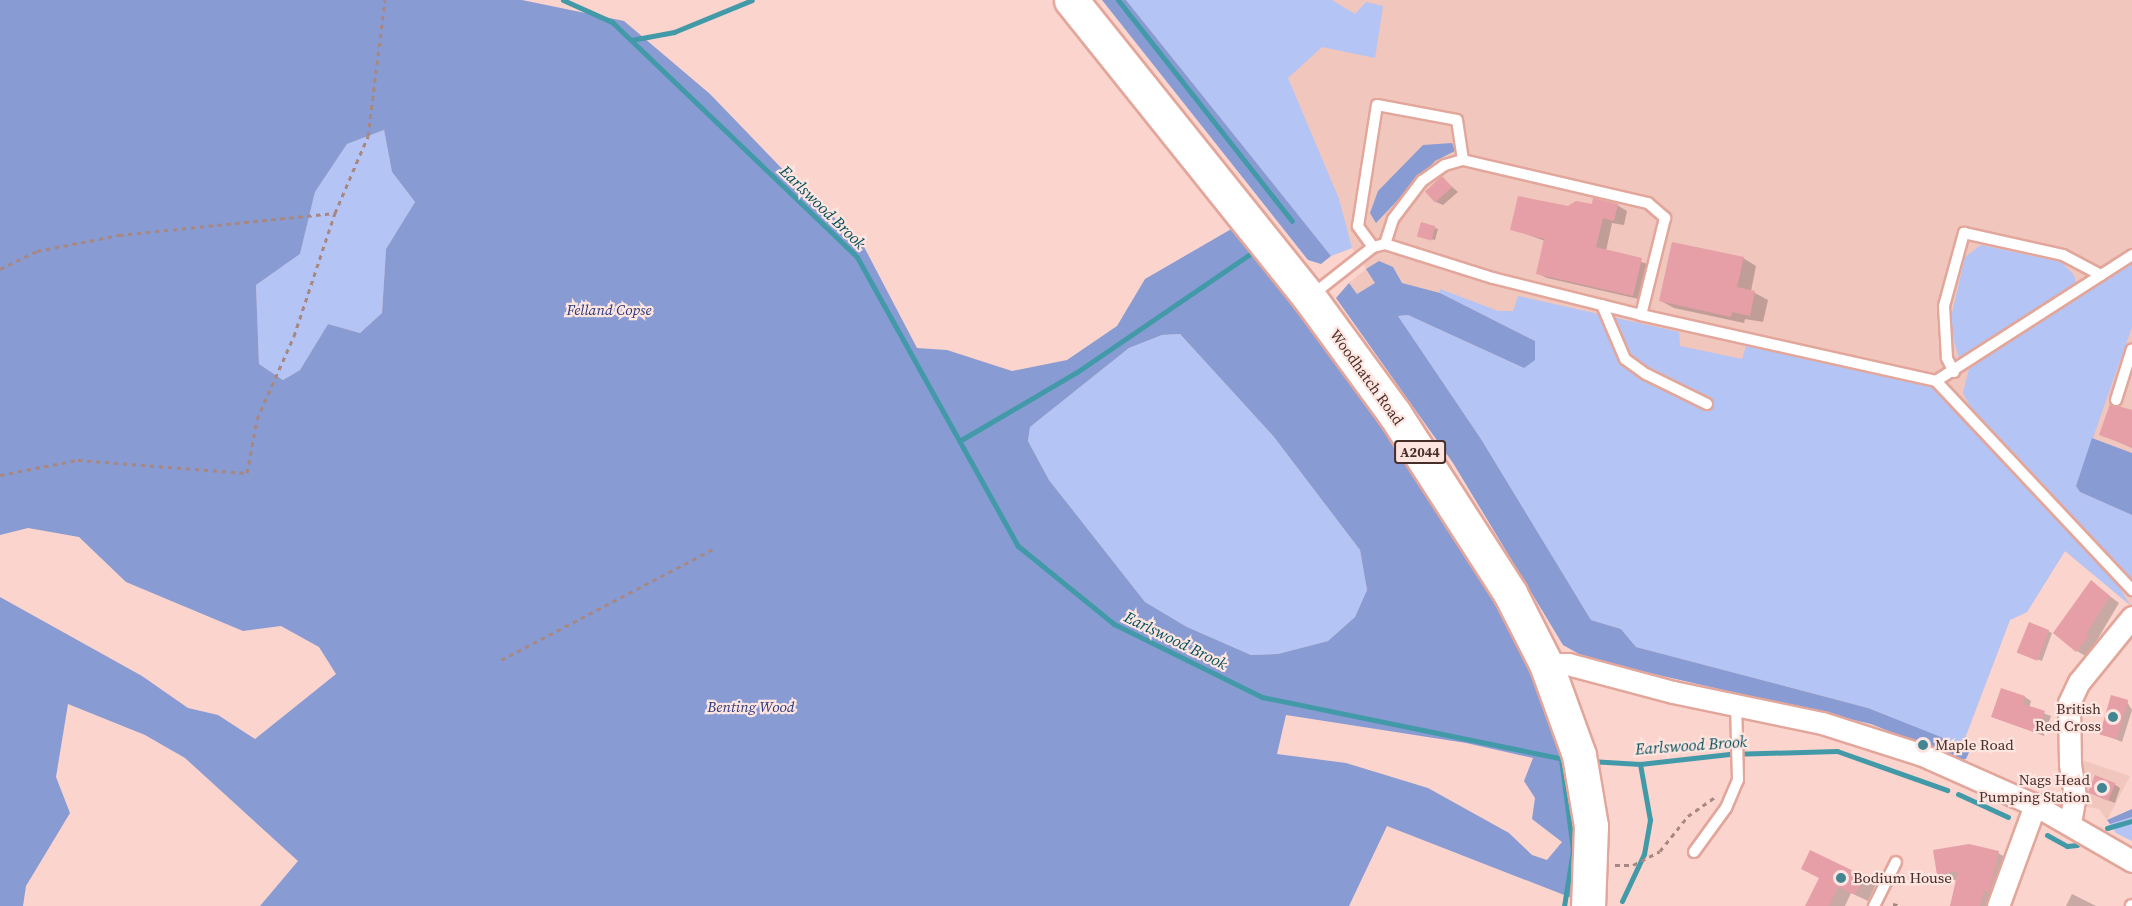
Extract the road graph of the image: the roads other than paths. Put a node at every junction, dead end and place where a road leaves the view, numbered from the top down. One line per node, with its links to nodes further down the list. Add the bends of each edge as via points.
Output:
1 (1071, 0): 7 (main road, Woodhatch Road / A2044)
2 (1463, 160): 3 (lane, via 1445,165 1422,181 1393,219); 4 (lane, via 1456,120 1377,105 1358,226); 9 (lane, via 1648,203 1665,218)
3 (1384, 244): 4 (lane); 8 (lane, via 1493,278)
4 (1373, 247): 7 (lane)
5 (2132, 255): 6 (lane)
6 (2101, 275): 11 (lane); 11 (lane, via 2063,255 1964,233 1944,306 1947,358)
7 (1309, 297): 17 (main road, Woodhatch Road / A2044, via 1471,528)
8 (1602, 305): 9 (lane); 14 (lane, via 1625,359 1646,374)
9 (1641, 315): 12 (lane)
10 (2132, 349): 13 (lane)
11 (1954, 372): 12 (lane)
12 (1936, 381): 15 (lane)
13 (2116, 399)
14 (1707, 404)
15 (2132, 590)
16 (2132, 617): 20 (street, via 2079,682 2069,703 2075,796)
17 (1546, 664): 18 (street, via 1568,664); 24 (main road, Woodhatch Road / A2044, via 1581,766 1591,836)
18 (1736, 706): 19 (street, via 1822,723 1873,739 1969,774); 21 (lane, via 1741,764 1738,780 1726,808)
19 (2035, 805): 20 (street); 26 (street)
20 (2070, 823): 22 (street)
21 (1694, 852)
22 (2132, 861)
23 (1896, 862): 25 (lane)
24 (1588, 906)
25 (1874, 906)
26 (1998, 906)

